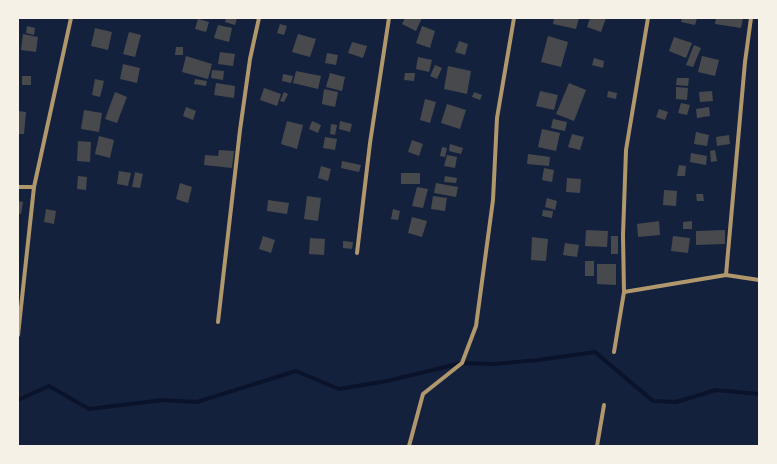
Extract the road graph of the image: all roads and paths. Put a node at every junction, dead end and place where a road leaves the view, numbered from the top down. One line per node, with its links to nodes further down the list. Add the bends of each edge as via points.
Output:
1 (72, 18): 8 (street)
2 (259, 18): 13 (street, via 250,59 240,130)
3 (389, 18): 9 (street)
4 (514, 18): 17 (street, via 497,118 493,200 476,326 462,363 423,394)
5 (648, 18): 12 (street, via 626,150)
6 (751, 18): 10 (street)
7 (18, 187): 8 (street)
8 (34, 187): 14 (street)
9 (356, 253)
10 (726, 275): 11 (street); 12 (street)
11 (759, 280)
12 (624, 292): 15 (street)
13 (218, 322)
14 (18, 335)
15 (614, 352)
16 (604, 405): 18 (street)
17 (410, 446)
18 (597, 446)

